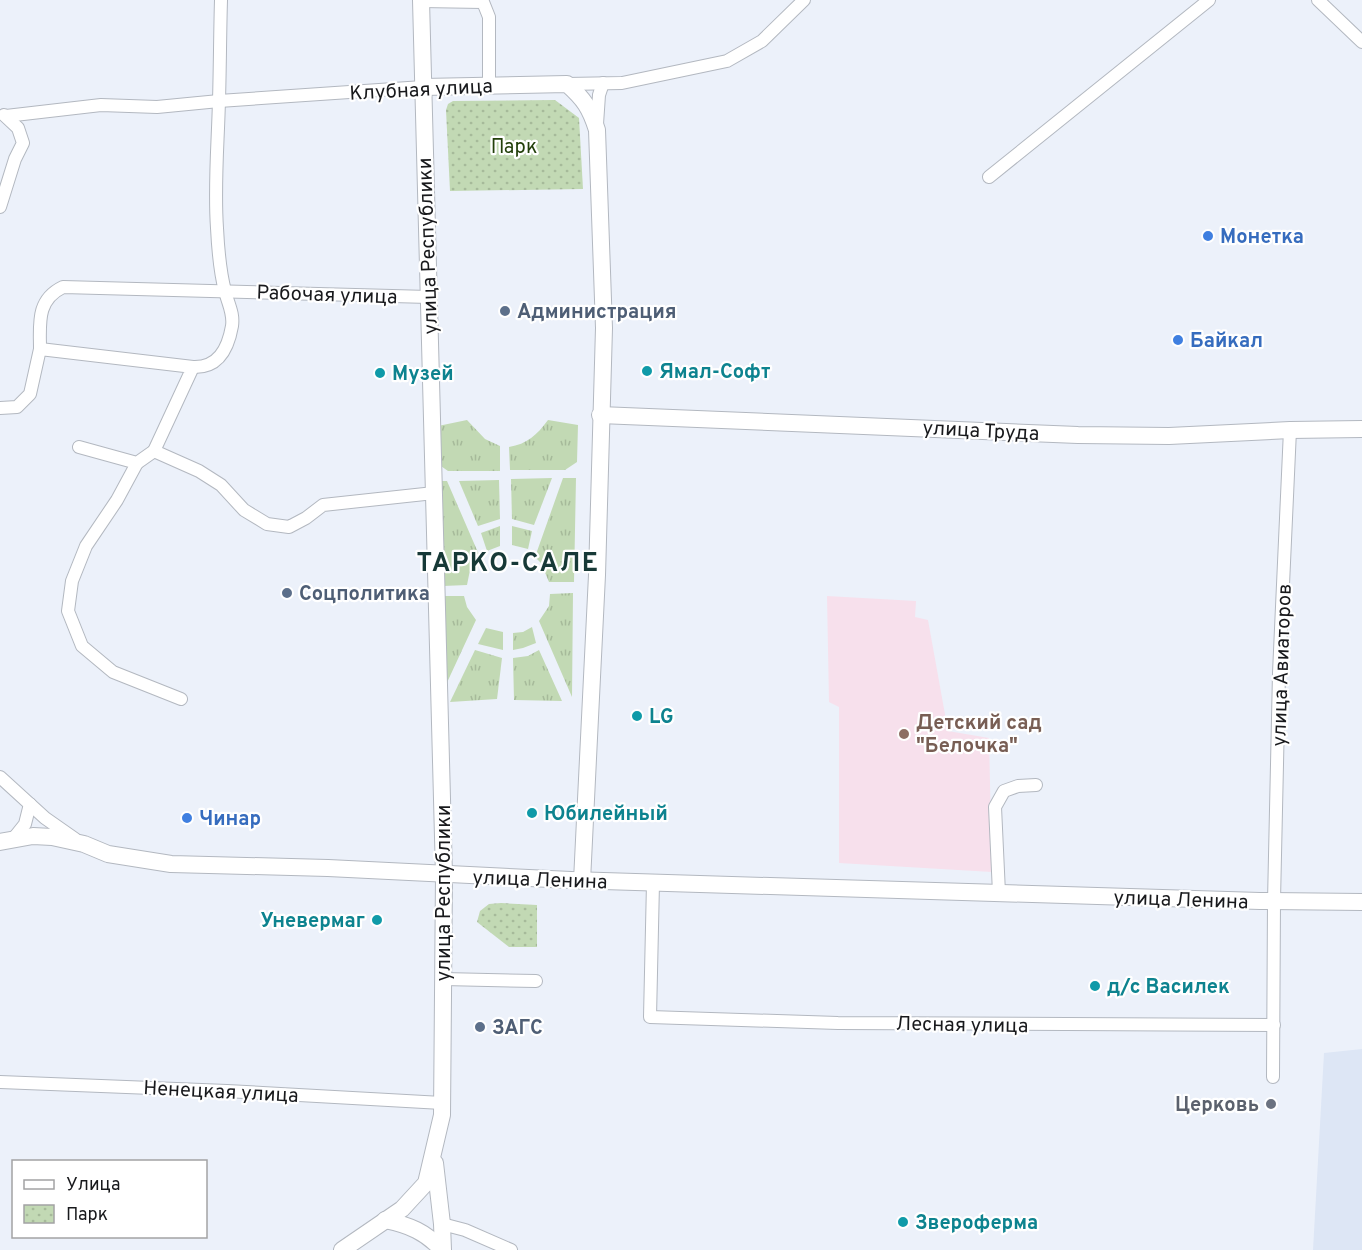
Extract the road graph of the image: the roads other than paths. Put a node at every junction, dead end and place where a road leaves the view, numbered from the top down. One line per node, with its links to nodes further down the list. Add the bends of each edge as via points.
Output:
1 (221, 0): 11 (street)
2 (804, 0): 7 (street, via 762,41 727,61 622,83)
3 (1209, 0): 14 (street)
4 (1318, 0): 6 (street)
5 (421, 1): 9 (street, via 483,2 489,17); 10 (street, улица Республики)
6 (1362, 42)
7 (603, 83): 8 (street); 13 (street)
8 (567, 84): 9 (street, Клубная улица); 13 (street, via 583,98)
9 (489, 86): 10 (street, Клубная улица)
10 (423, 87): 11 (street, Клубная улица); 17 (street, улица Республики)
11 (219, 101): 12 (street, Клубная улица, via 157,107 101,105); 16 (street, via 215,191)
12 (3, 114): 15 (street, via 18,128 23,143)
13 (597, 130): 21 (street, via 604,328)
14 (989, 177)
15 (0, 207)
16 (225, 291): 17 (street, Рабочая улица); 18 (street, Рабочая улица, via 63,287 52,292 45,303 40,317); 19 (street, via 232,307 229,340 214,363)
17 (429, 297): 27 (street, улица Республики)
18 (40, 349): 19 (street); 20 (street, Рабочая улица, via 30,394 16,407)
19 (193, 367): 25 (street)
20 (0, 408)
21 (600, 415): 23 (street, улица Труда, via 1078,435 1169,436); 35 (street, via 597,575)
22 (1362, 429): 23 (street, улица Труда)
23 (1290, 430): 38 (street, улица Авиаторов)
24 (79, 447): 26 (street)
25 (153, 452): 26 (street); 27 (street, via 199,471 221,485 244,510 267,524 289,527 323,504)
26 (136, 463): 28 (street, via 86,546 72,581 68,611 82,646 113,672)
27 (434, 493): 34 (street, улица Республики)
28 (181, 699)
29 (0, 777): 31 (street, улица Ленина)
30 (1036, 785): 37 (street, via 1004,791 995,807)
31 (30, 804): 32 (street, via 26,824); 33 (street, улица Ленина)
32 (7, 840): 33 (street, улица Ленина, via 33,836)
33 (84, 844): 34 (street, улица Ленина, via 108,854 171,864)
34 (444, 875): 35 (street, улица Ленина); 40 (street, улица Республики)
35 (582, 881): 36 (street, улица Ленина)
36 (653, 883): 37 (street, улица Ленина); 42 (street, Лесная улица, via 650,1017 838,1023)
37 (999, 893): 38 (street, улица Ленина)
38 (1274, 901): 39 (street, улица Ленина); 42 (street, улица Авиаторов)
39 (1362, 902)
40 (443, 979): 41 (street); 45 (street, улица Республики)
41 (536, 981)
42 (1274, 1025): 43 (street, улица Авиаторов)
43 (1273, 1077)
44 (0, 1082): 45 (street, Ненецкая улица)
45 (442, 1103): 46 (street, улица Республики)
46 (434, 1153): 47 (street, улица Республики, via 426,1183 402,1209); 48 (street)
47 (385, 1220): 49 (street, улица Республики); 50 (street, via 420,1230)
48 (442, 1224): 50 (street); 51 (street)
49 (342, 1250)
50 (442, 1250)
51 (510, 1250)

